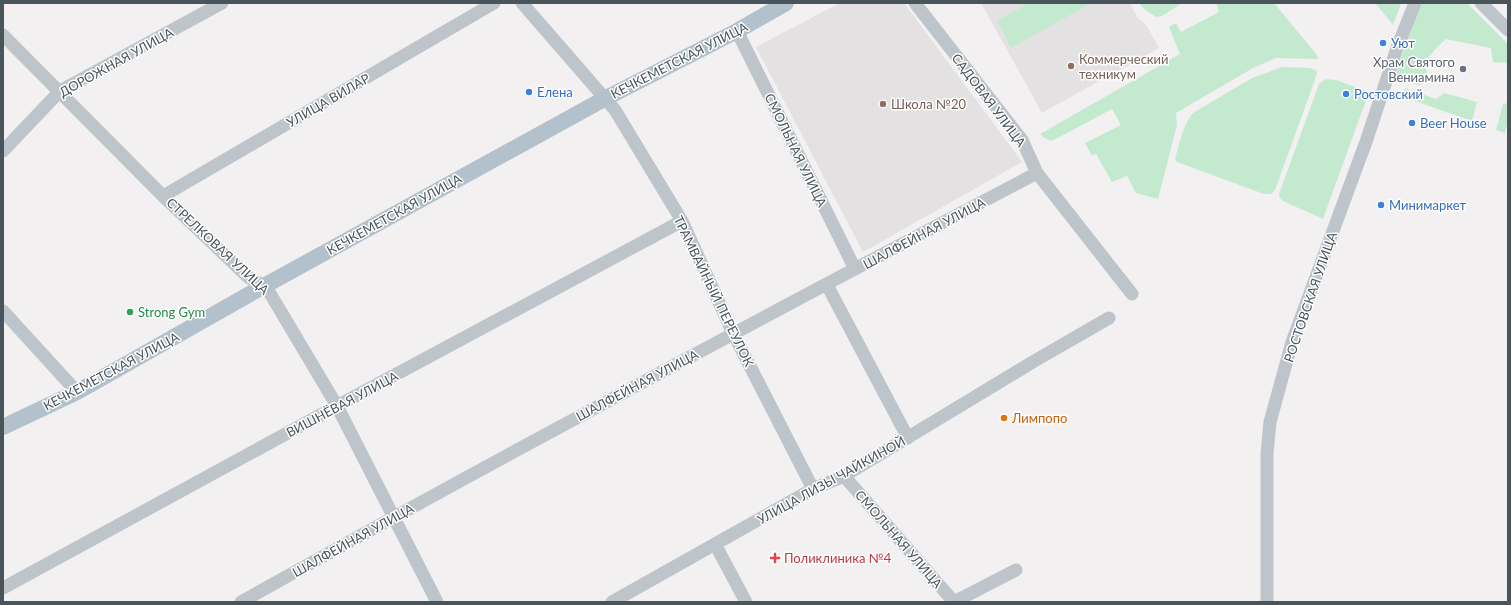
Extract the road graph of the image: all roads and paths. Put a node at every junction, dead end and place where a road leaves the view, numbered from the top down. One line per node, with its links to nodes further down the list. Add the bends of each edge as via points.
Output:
1 (222, 3): 11 (street, ДОРОЖНАЯ УЛИЦА)
2 (494, 3): 15 (street, УЛИЦА ВИЛАР)
3 (522, 3): 12 (street, ТРАМВАЙНЫЙ ПЕРЕУЛОК)
4 (786, 3): 9 (main road, КЕЧКЕМЕТСКАЯ УЛИЦА)
5 (915, 3): 14 (street, САДОВАЯ УЛИЦА, via 1022,140)
6 (1415, 3): 39 (street, РОСТОВСКАЯ УЛИЦА, via 1292,342 1270,422 1267,454)
7 (1481, 3): 8 (street)
8 (1508, 30)
9 (737, 31): 12 (main road, КЕЧКЕМЕТСКАЯ УЛИЦА); 17 (street, СМОЛЬНАЯ УЛИЦА)
10 (3, 35): 11 (street, СТРЕЛКОВАЯ УЛИЦА)
11 (60, 91): 13 (street, ДОРОЖНАЯ УЛИЦА); 15 (street, СТРЕЛКОВАЯ УЛИЦА)
12 (604, 99): 16 (street, ТРАМВАЙНЫЙ ПЕРЕУЛОК, via 615,110); 19 (main road, КЕЧКЕМЕТСКАЯ УЛИЦА)
13 (3, 151)
14 (1037, 173): 17 (street, ШАЛФЕЙНАЯ УЛИЦА); 20 (street, САДОВАЯ УЛИЦА)
15 (163, 196): 19 (street, СТРЕЛКОВАЯ УЛИЦА, via 248,277)
16 (682, 221): 23 (street, ТРАМВАЙНЫЙ ПЕРЕУЛОК); 25 (street, ВИШНЁВАЯ УЛИЦА)
17 (855, 269): 18 (street, ШАЛФЕЙНАЯ УЛИЦА)
18 (827, 285): 23 (street, ШАЛФЕЙНАЯ УЛИЦА); 27 (street)
19 (264, 286): 24 (main road, КЕЧКЕМЕТСКАЯ УЛИЦА); 25 (street, СТРЕЛКОВАЯ УЛИЦА)
20 (1132, 294)
21 (3, 312): 24 (street)
22 (1109, 318): 27 (street, УЛИЦА ЛИЗЫ ЧАЙКИНОЙ)
23 (733, 333): 29 (street, ТРАМВАЙНЫЙ ПЕРЕУЛОК); 30 (street, ШАЛФЕЙНАЯ УЛИЦА)
24 (77, 392): 26 (main road, КЕЧКЕМЕТСКАЯ УЛИЦА)
25 (337, 406): 30 (street, СТРЕЛКОВАЯ УЛИЦА); 33 (street, ВИШНЁВАЯ УЛИЦА)
26 (3, 427)
27 (908, 438): 28 (street, УЛИЦА ЛИЗЫ ЧАЙКИНОЙ)
28 (844, 476): 29 (street, УЛИЦА ЛИЗЫ ЧАЙКИНОЙ); 38 (street, СМОЛЬНАЯ УЛИЦА)
29 (813, 489): 31 (street, УЛИЦА ЛИЗЫ ЧАЙКИНОЙ)
30 (393, 517): 34 (street, ШАЛФЕЙНАЯ УЛИЦА); 35 (street, СТРЕЛКОВАЯ УЛИЦА)
31 (715, 544): 36 (street, УЛИЦА ЛИЗЫ ЧАЙКИНОЙ); 37 (street)
32 (1016, 570): 38 (street)
33 (3, 588)
34 (241, 602)
35 (437, 602)
36 (612, 602)
37 (746, 602)
38 (954, 602)
39 (1268, 602)

